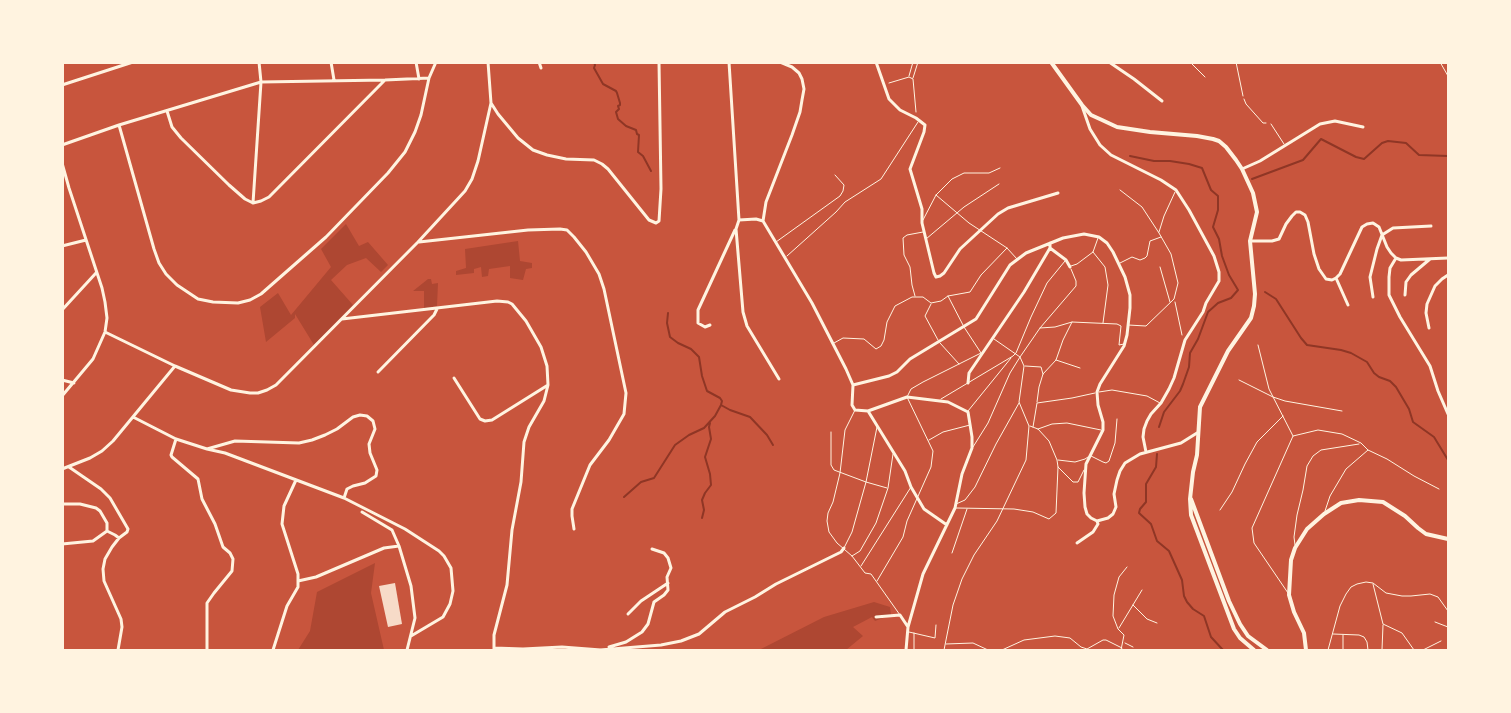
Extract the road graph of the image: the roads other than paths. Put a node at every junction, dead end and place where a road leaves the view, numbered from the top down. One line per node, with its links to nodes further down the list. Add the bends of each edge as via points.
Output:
1 (133, 62): 23 (street)
2 (259, 62): 22 (street)
3 (331, 62): 20 (street)
4 (416, 62): 19 (street)
5 (436, 62): 18 (street)
6 (488, 62): 26 (street)
7 (539, 62): 16 (street)
8 (659, 62): 26 (street, via 662,189 659,221 656,223 649,220 602,164 533,150 518,138)
9 (729, 62): 48 (street)
10 (780, 62): 49 (street, via 799,74 804,89 800,112 766,202)
11 (876, 62): 29 (street, via 892,103)
12 (1051, 62): 27 (street)
13 (1109, 62): 25 (street)
14 (1190, 62): 17 (lane)
15 (1236, 62): 24 (lane)
16 (541, 68)
17 (1205, 77)
18 (429, 78): 19 (street); 31 (street, via 415,132 405,152 388,173 290,269 261,294 238,303 198,299 166,274 154,249)
19 (419, 79): 21 (street)
20 (334, 80): 21 (street); 22 (street)
21 (385, 80): 46 (street, via 269,197)
22 (261, 82): 28 (street); 46 (street)
23 (62, 85)
24 (1243, 96)
25 (1162, 101)
26 (491, 103): 62 (street, via 472,179 465,192)
27 (1082, 105): 37 (street, via 1091,115 1117,127 1214,139 1226,147); 43 (street, via 1090,129 1111,155)
28 (167, 111): 31 (street); 46 (street, via 172,127 181,138 229,185)
29 (918, 119): 50 (street, via 925,127 910,169 922,209); 72 (lane, via 881,179 845,202)
30 (1271, 124): 34 (lane)
31 (119, 125): 33 (street)
32 (1363, 127): 34 (street, via 1335,121 1320,124)
33 (62, 145)
34 (1285, 145): 37 (street)
35 (62, 163): 40 (street)
36 (1000, 168): 45 (lane, via 989,173 958,176)
37 (1242, 169): 61 (street, via 1257,212)
38 (835, 175): 63 (lane, via 844,185 840,196)
39 (999, 184): 47 (lane)
40 (69, 188): 41 (street); 60 (street)
41 (62, 190)
42 (1120, 190): 55 (lane, via 1142,207)
43 (1176, 190): 55 (lane); 130 (street, via 1214,256 1219,281 1185,340 1174,378)
44 (1058, 193): 53 (street, via 1008,208)
45 (936, 195): 47 (lane); 50 (lane)
46 (253, 203)
47 (958, 213): 53 (lane); 59 (lane)
48 (739, 220): 49 (street); 52 (street)
49 (763, 221): 63 (street)
50 (922, 223): 54 (street)
51 (1431, 226): 56 (street, via 1393,228)
52 (736, 229): 93 (street, via 698,310 698,323 705,327); 116 (street, via 747,326)
53 (981, 230): 59 (street, via 960,249 940,276 934,273); 66 (lane)
54 (924, 232): 59 (street); 83 (lane, via 903,238)
55 (1159, 233): 58 (lane)
56 (1382, 235): 69 (street); 80 (street, via 1379,227 1372,223 1362,227); 84 (street, via 1370,277)
57 (1099, 237): 64 (street, via 1084,234); 68 (lane); 75 (street, via 1107,243)
58 (1162, 237): 75 (lane, via 1150,241 1145,258 1132,257); 86 (lane, via 1171,254 1178,283)
59 (926, 239)
60 (86, 240): 65 (street); 78 (street)
61 (1250, 241): 80 (street, via 1279,239 1292,216 1300,212 1308,222 1318,269 1326,278); 146 (street, via 1255,294 1251,318 1228,351 1200,407)
62 (418, 242): 90 (street); 180 (street, via 560,228 574,237 599,274 626,394 624,414 590,465 572,509)
63 (775, 242): 72 (street)
64 (1050, 242): 67 (street); 73 (street)
65 (62, 246)
66 (1007, 248): 73 (lane); 82 (lane, via 981,275 970,292)
67 (1050, 248): 74 (street); 99 (street)
68 (1093, 252): 76 (lane); 92 (lane, via 1105,267 1108,285)
69 (1396, 258): 70 (street); 135 (street, via 1390,268 1389,295 1430,366)
70 (1432, 258): 71 (street); 81 (street, via 1410,275)
71 (1448, 258)
72 (784, 259): 101 (street)
73 (1017, 259): 95 (street, via 1002,276 976,319)
74 (1066, 260): 76 (street); 104 (lane, via 1047,283)
75 (1119, 263): 94 (street, via 1130,295)
76 (1070, 267): 96 (lane, via 1076,286)
77 (1160, 267): 86 (lane)
78 (96, 273): 89 (street); 98 (street, via 105,302)
79 (1448, 275): 97 (street, via 1435,286 1427,304)
80 (1336, 278): 87 (street)
81 (1405, 295)
82 (948, 296): 85 (lane); 95 (lane)
83 (915, 297): 85 (lane, via 923,297); 101 (lane, via 896,306 887,322 884,340 876,349 864,339 856,338 843,338)
84 (1373, 297)
85 (931, 303): 100 (lane, via 924,316)
86 (1170, 303): 94 (lane, via 1146,326)
87 (1348, 305)
88 (438, 309): 90 (street); 113 (street); 121 (street, via 497,301 512,304 541,348 547,366)
89 (62, 310)
90 (342, 319): 110 (street, via 276,384 258,393 231,390)
91 (1072, 322): 92 (lane); 96 (lane); 108 (lane)
92 (1103, 323): 102 (lane, via 1121,326 1119,345)
93 (710, 325)
94 (1128, 325): 102 (street)
95 (964, 327): 100 (street); 105 (lane)
96 (1040, 328): 107 (lane)
97 (1429, 328)
98 (105, 332): 110 (street); 119 (street, via 93,359)
99 (994, 339): 104 (lane); 105 (street)
100 (939, 342): 109 (lane); 122 (street, via 889,376)
101 (833, 344): 122 (street)
102 (1124, 344): 123 (street)
103 (1258, 345): 126 (lane)
104 (1016, 353): 106 (lane); 107 (lane)
105 (981, 354): 109 (lane); 120 (street, via 969,373)
106 (1013, 356): 120 (lane); 134 (lane)
107 (1020, 357): 111 (lane); 151 (lane)
108 (1056, 360): 112 (lane); 114 (lane)
109 (960, 364): 125 (lane, via 922,382 911,389)
110 (175, 366): 137 (street)
111 (1024, 366): 114 (lane, via 1041,367); 128 (lane)
112 (1080, 368)
113 (378, 372)
114 (1043, 374): 129 (lane)
115 (454, 378): 121 (street, via 485,422)
116 (779, 379)
117 (62, 380): 119 (street)
118 (1240, 380): 126 (lane)
119 (74, 383): 124 (street)
120 (968, 383): 127 (lane)
121 (548, 385): 222 (street, via 544,402 529,426 524,442 507,585 494,635)
122 (853, 385): 131 (street)
123 (1097, 392): 129 (lane); 130 (lane, via 1112,390 1138,394); 144 (street)
124 (62, 396)
125 (907, 397): 127 (street); 132 (street); 149 (lane)
126 (1273, 397): 133 (lane); 136 (lane)
127 (938, 401): 134 (street, via 948,402)
128 (1019, 402): 141 (lane); 172 (lane, via 975,487)
129 (1037, 403): 142 (lane)
130 (1161, 403): 155 (street, via 1144,429)
131 (854, 410): 132 (street); 162 (lane, via 845,430)
132 (868, 410): 140 (street)
133 (1342, 411)
134 (968, 412): 139 (street)
135 (1448, 414)
136 (1283, 416): 147 (lane); 175 (lane, via 1257,442)
137 (132, 417): 148 (street); 159 (street, via 102,451)
138 (1118, 420): 156 (lane, via 1109,461 1106,463)
139 (970, 425): 149 (lane); 151 (street)
140 (877, 426): 154 (street); 164 (lane)
141 (1029, 426): 142 (lane); 173 (lane, via 1026,460)
142 (1033, 427): 143 (lane)
143 (1038, 429): 144 (lane, via 1067,423); 157 (lane, via 1050,441)
144 (1102, 430): 156 (street)
145 (831, 432): 162 (lane, via 832,465)
146 (1198, 433): 155 (street, via 1180,443); 168 (street)
147 (1293, 436): 150 (lane, via 1318,430 1342,434); 199 (lane, via 1252,528 1254,543)
148 (176, 439): 152 (street); 224 (street, via 172,457 197,477 202,499 223,547 233,559 232,571 207,604)
149 (928, 440): 170 (lane, via 933,451 931,467)
150 (1361, 443): 153 (lane); 188 (lane, via 1321,450 1313,456 1307,466 1297,514)
151 (972, 448): 172 (street)
152 (207, 449): 163 (street); 169 (street, via 235,441 299,443 325,435 353,417 367,416 375,430 369,444 376,476 347,489)
153 (1368, 450): 167 (lane); 177 (lane, via 1346,469 1330,496)
154 (893, 451): 165 (street); 166 (lane)
155 (1146, 452): 178 (street, via 1133,458 1120,471 1113,514)
156 (1090, 455): 157 (lane, via 1075,462); 158 (street)
157 (1057, 460): 160 (lane)
158 (1086, 464): 160 (lane, via 1078,482); 178 (street, via 1085,507 1087,514)
159 (70, 467): 161 (street); 182 (street, via 110,498 128,529)
160 (1058, 467): 173 (lane, via 1056,513 1053,517 1049,519 1033,512)
161 (62, 469)
162 (840, 473): 164 (lane); 187 (lane, via 826,521 829,532)
163 (296, 480): 169 (street); 194 (street, via 284,506 282,524)
164 (866, 482): 166 (lane); 187 (lane, via 852,532)
165 (911, 487): 170 (street); 192 (lane)
166 (888, 488): 191 (lane, via 865,545)
167 (1439, 489)
168 (1190, 497): 233 (street, via 1190,515 1234,629); 234 (street, via 1240,624 1248,636)
169 (344, 498): 216 (street, via 405,529 434,547 448,561 453,581 450,604 443,617)
170 (918, 499): 179 (street, via 924,509); 195 (lane, via 903,538)
171 (62, 504): 181 (street, via 96,508 107,524)
172 (955, 507): 174 (lane); 179 (street)
173 (1003, 508): 174 (lane); 219 (lane, via 962,578)
174 (968, 509): 190 (lane)
175 (1220, 510)
176 (362, 512): 186 (street, via 392,530)
177 (1324, 514): 183 (street, via 1341,504 1359,500 1383,502 1426,534); 188 (street, via 1307,529)
178 (1097, 521): 184 (street, via 1094,532)
179 (947, 525): 209 (street, via 923,574)
180 (574, 529)
181 (107, 531): 182 (street); 185 (street, via 93,541)
182 (119, 538): 221 (street, via 104,560 102,569 121,619)
183 (1448, 539)
184 (1077, 543)
185 (62, 544)
186 (399, 546): 194 (street, via 384,548 316,577); 216 (street, via 411,586 415,618)
187 (844, 548): 191 (lane); 227 (street, via 725,612 699,634 681,641)
188 (1295, 548): 199 (street)
189 (652, 549): 196 (street, via 668,558)
190 (952, 553)
191 (852, 556): 192 (lane)
192 (861, 567): 195 (lane)
193 (1126, 567): 211 (lane, via 1119,576 1114,595 1113,616)
194 (298, 581): 225 (street)
195 (877, 581): 203 (lane)
196 (668, 583): 202 (street); 227 (street, via 668,590 654,602 648,624 642,632 626,642)
197 (1373, 583): 201 (lane, via 1386,593 1430,594 1438,597); 207 (lane); 214 (lane, via 1357,584 1346,594)
198 (1142, 590): 200 (lane)
199 (1289, 596): 235 (street, via 1304,633)
200 (1132, 604): 206 (lane, via 1147,619); 211 (lane)
201 (1448, 611)
202 (628, 614)
203 (900, 615): 204 (street); 209 (street)
204 (876, 617)
205 (1436, 622): 210 (lane)
206 (1157, 623)
207 (1383, 624): 239 (lane); 240 (lane, via 1402,633)
208 (936, 625): 213 (lane, via 935,638)
209 (908, 627): 212 (street)
210 (1448, 627)
211 (1118, 629): 218 (lane, via 1124,635)
212 (908, 632): 213 (lane); 228 (street)
213 (914, 633): 229 (lane)
214 (1332, 634): 215 (lane); 236 (lane)
215 (1343, 635): 237 (lane); 238 (lane, via 1364,637)
216 (411, 636): 226 (street)
217 (1441, 640): 241 (lane)
218 (1124, 642): 220 (lane); 223 (lane)
219 (945, 644): 230 (lane); 231 (lane, via 973,643)
220 (1133, 647)
221 (118, 649)
222 (494, 649): 227 (street, via 562,647)
223 (1122, 649): 232 (lane, via 1104,640 1088,650 1070,638 1055,636 1024,640)
224 (207, 650)
225 (273, 650)
226 (407, 650)
227 (600, 650)
228 (906, 650)
229 (914, 650)
230 (944, 650)
231 (988, 650)
232 (1002, 650)
233 (1254, 650)
234 (1267, 650)
235 (1306, 650)
236 (1328, 650)
237 (1344, 650)
238 (1368, 650)
239 (1382, 650)
240 (1414, 650)
241 (1422, 650)

